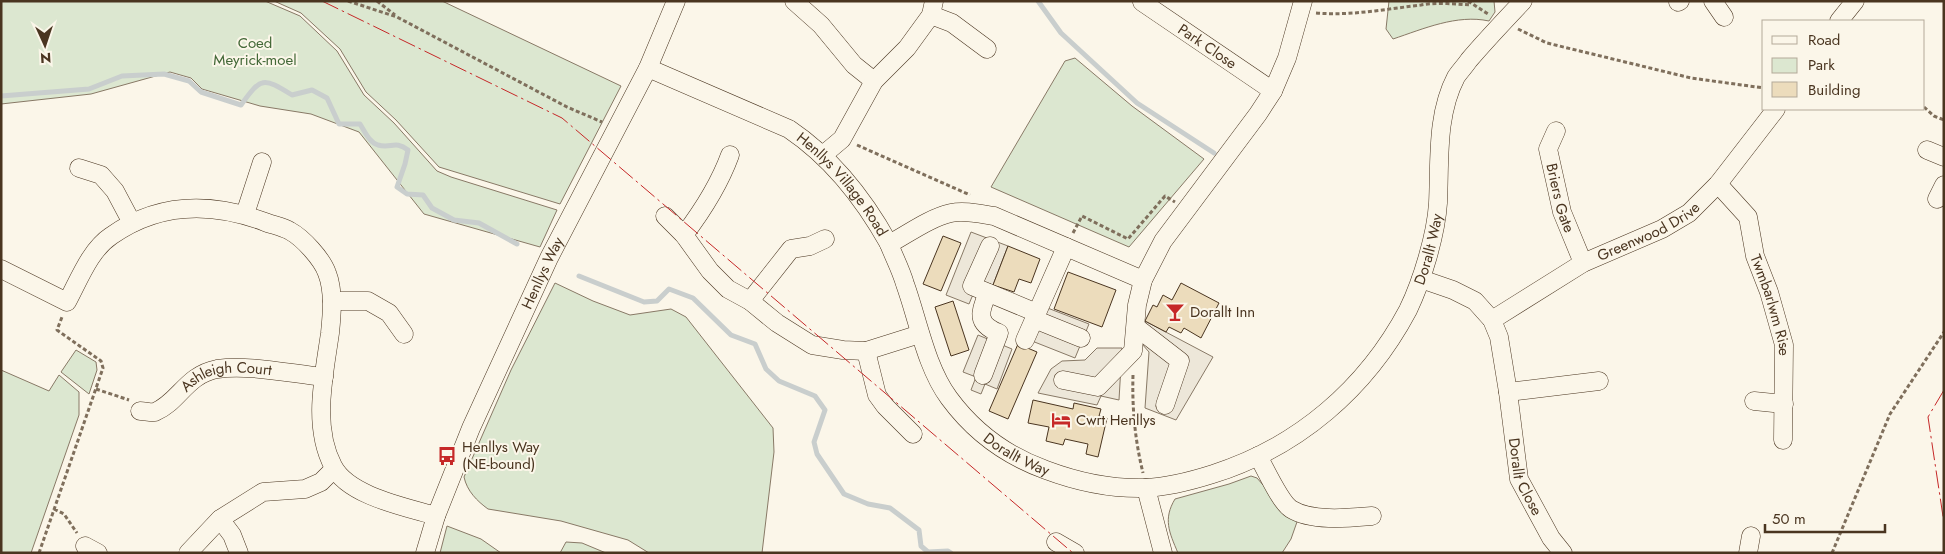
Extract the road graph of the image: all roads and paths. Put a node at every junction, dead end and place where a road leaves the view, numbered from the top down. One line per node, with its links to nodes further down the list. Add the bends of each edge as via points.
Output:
1 (348, 1): 13 (path)
2 (377, 1): 13 (path)
3 (676, 1): 18 (street, Henllys Way)
4 (794, 1): 19 (street, via 821,25 854,65)
5 (1468, 1): 10 (path)
6 (1524, 1): 16 (street, Dorallt Way)
7 (1713, 1): 14 (street)
8 (1855, 1): 15 (street)
9 (1142, 2): 21 (street, Park Close)
10 (1472, 5): 11 (path, via 1422,4 1388,11 1332,14); 16 (path)
11 (1302, 6): 21 (street, via 1287,58)
12 (933, 8): 17 (street); 19 (street, via 907,48)
13 (397, 17): 25 (path, via 567,107)
14 (1724, 17)
15 (1840, 20)
16 (1504, 22): 20 (path, via 1547,43 1691,78); 47 (street, Dorallt Way, via 1457,76 1446,104 1441,135 1438,206)
17 (987, 49)
18 (648, 68): 25 (street, Henllys Way); 30 (street, Henllys Village Road, via 789,129)
19 (874, 80): 27 (street)
20 (1762, 88)
21 (1273, 91): 35 (street)
22 (1925, 108): 24 (path)
23 (1775, 110): 34 (street, Greenwood Drive)
24 (1944, 120)
25 (616, 128): 79 (street, Henllys Way, via 549,258 471,428)
26 (1556, 131): 45 (street, Briers Gate, via 1548,149 1562,212)
27 (842, 139): 30 (street); 37 (path, via 982,200)
28 (1927, 150): 31 (street)
29 (730, 155): 40 (street, via 722,177)
30 (823, 155): 42 (street, Henllys Village Road, via 874,217)
31 (1944, 157)
32 (262, 162): 36 (street)
33 (79, 168): 39 (street, via 106,180)
34 (1718, 184): 45 (street, Greenwood Drive, via 1689,213 1662,229); 70 (street, Twmbarlwm Rise, via 1748,217 1755,256 1784,345)
35 (1187, 209): 44 (path, via 1165,196 1128,239 1082,216); 48 (street, via 1163,241)
36 (245, 214): 39 (street, via 212,208 179,209 152,214); 50 (street, via 290,231 309,246 327,273)
37 (986, 215): 42 (street, Henllys Village Road, via 952,213); 44 (street, Henllys Village Road)
38 (665, 216): 40 (street)
39 (132, 223): 52 (street, via 109,237 93,255)
40 (684, 235): 51 (street, via 728,289)
41 (825, 239): 51 (street, via 791,249)
42 (889, 244): 58 (street, Dorallt Way, via 905,282)
43 (990, 246): 49 (street, via 972,286)
44 (1066, 247): 48 (street, Henllys Village Road); 53 (street)
45 (1583, 263): 54 (street, Greenwood Drive)
46 (1, 269): 52 (street)
47 (1421, 279): 54 (street, Dorallt Close, via 1474,301); 75 (street, Dorallt Way, via 1394,335 1356,386 1288,440)
48 (1144, 280): 55 (street, via 1137,305)
49 (988, 292): 53 (street); 63 (street, via 980,311 981,318 989,330 999,333)
50 (332, 301): 57 (street, via 368,302 388,313); 64 (street)
51 (750, 301): 61 (street, via 812,345)
52 (67, 302): 67 (path, via 57,330 101,361 103,368)
53 (1036, 316): 59 (street); 60 (street)
54 (1492, 320): 68 (street, Dorallt Close)
55 (1136, 327): 62 (street); 71 (street, via 1180,361)
56 (1944, 332): 91 (path, via 1890,414)
57 (404, 334)
58 (920, 334): 61 (street); 77 (street, Dorallt Way, via 948,397 996,446 1032,465 1072,480)
59 (1081, 338)
60 (1025, 340)
61 (866, 351): 73 (street, via 877,395)
62 (1133, 351): 65 (street, via 1098,387); 77 (path, via 1132,408)
63 (983, 375)
64 (324, 377): 72 (street, Ashleigh Court, via 242,368 216,369 190,380 169,403 154,412); 76 (street, via 320,429)
65 (1062, 380)
66 (1599, 381): 68 (street)
67 (96, 389): 72 (path, via 140,405); 78 (path)
68 (1508, 392): 90 (street, Dorallt Close, via 1519,479 1550,538)
69 (1754, 402): 70 (street)
70 (1784, 404): 74 (street, Twmbarlwm Rise)
71 (1165, 405)
72 (140, 411)
73 (913, 434)
74 (1783, 440)
75 (1258, 456): 77 (street, Dorallt Way, via 1191,481); 80 (street, via 1290,508 1315,517)
76 (334, 469): 79 (street, via 349,484 365,493); 81 (street, via 321,482 305,489 263,492)
77 (1146, 488): 89 (street)
78 (54, 509): 83 (path, via 64,514); 84 (path)
79 (436, 516): 87 (street, Henllys Way)
80 (1372, 516)
81 (220, 519): 85 (street); 86 (street, via 232,535)
82 (1056, 542): 88 (street)
83 (91, 550)
84 (39, 553)
85 (188, 553)
86 (239, 553)
87 (425, 553)
88 (1075, 553)
89 (1163, 553)
90 (1563, 553)
91 (1832, 553)

